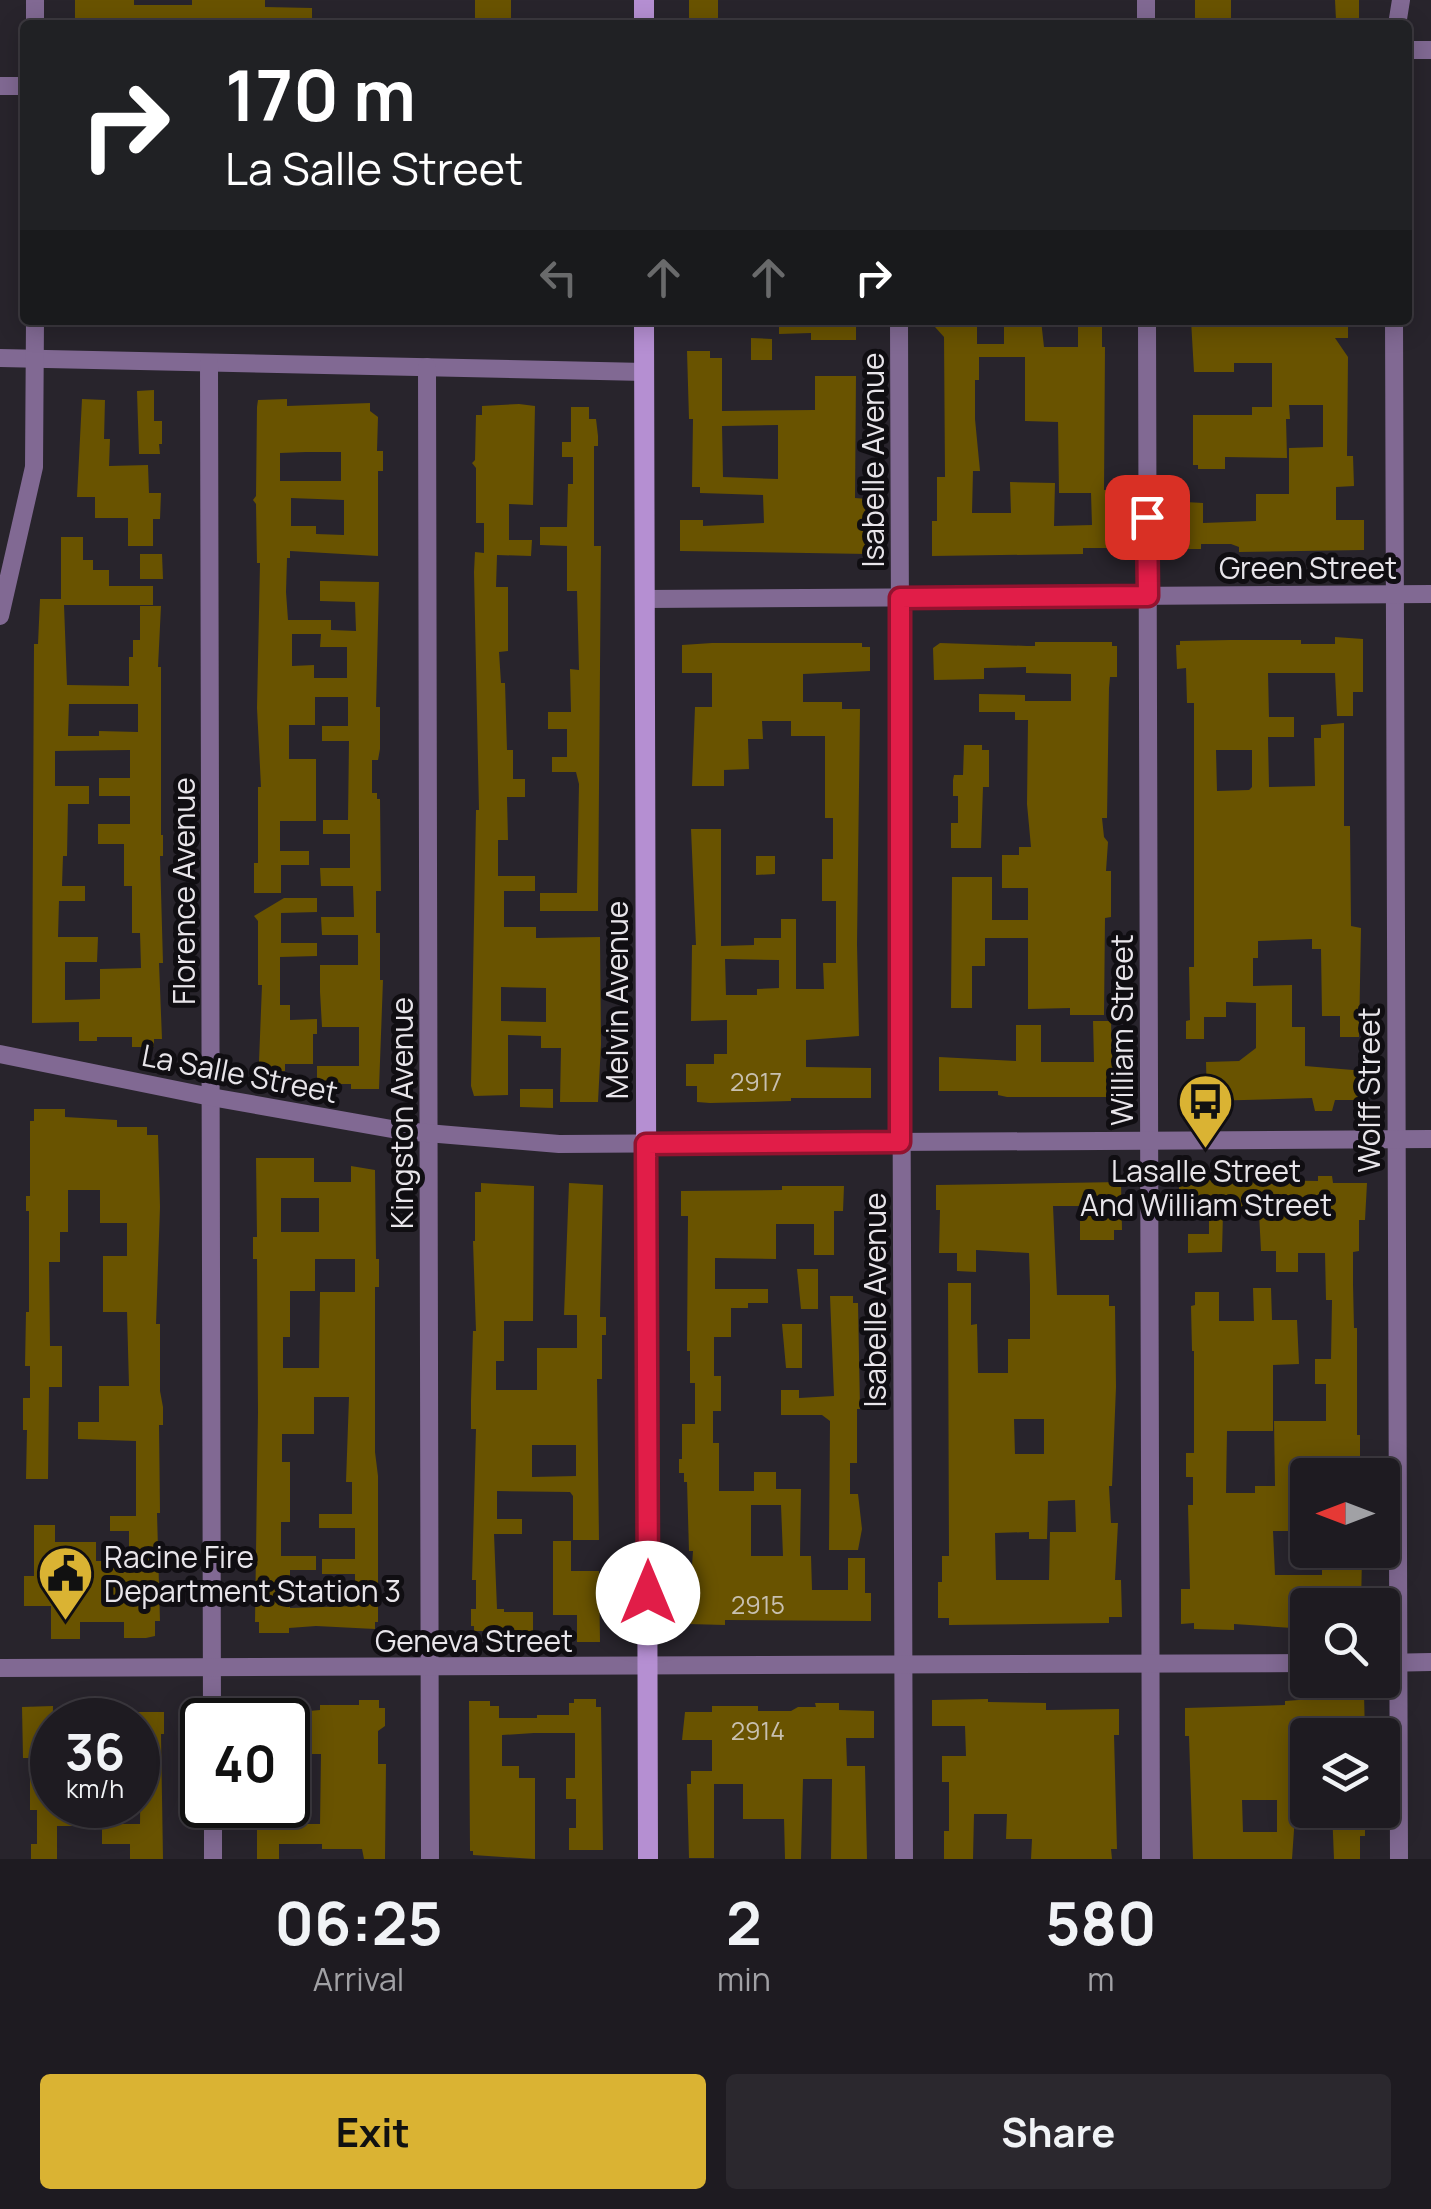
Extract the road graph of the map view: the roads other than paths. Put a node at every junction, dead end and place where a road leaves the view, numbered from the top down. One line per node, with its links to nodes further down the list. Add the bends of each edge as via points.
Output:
1 (36, 325): 7 (street)
2 (644, 325): 10 (street, Melvin Avenue)
3 (899, 325): 14 (street, Isabelle Avenue)
4 (1146, 325): 13 (street, William Street)
5 (1394, 325): 11 (street, Wolff Street)
6 (0, 358): 7 (street)
7 (36, 359): 8 (street); 16 (street, via 34,467)
8 (209, 363): 9 (street); 18 (street, Florence Avenue)
9 (426, 367): 10 (street); 19 (street, Kingston Avenue)
10 (645, 372): 15 (street, Melvin Avenue)
11 (1395, 594): 12 (street, Green Street); 13 (street, Green Street); 20 (street, Wolff Street)
12 (1431, 594)
13 (1148, 596): 14 (street, Green Street); 22 (street, William Street)
14 (900, 598): 15 (street, Green Street); 23 (street, Isabelle Avenue)
15 (645, 599): 24 (street, Melvin Avenue)
16 (0, 616)
17 (0, 1054): 18 (street, La Salle Street)
18 (211, 1097): 19 (street, La Salle Street); 32 (street, Florence Avenue)
19 (429, 1134): 24 (street, La Salle Street); 33 (street, Kingston Avenue)
20 (1396, 1139): 21 (street, La Salle Street); 22 (street, La Salle Street); 25 (street, Wolff Street)
21 (1431, 1139)
22 (1148, 1140): 23 (street, La Salle Street); 29 (street, William Street)
23 (900, 1142): 24 (street, La Salle Street); 30 (street, Isabelle Avenue)
24 (646, 1144): 34 (street, Melvin Avenue)
25 (1391, 1588)
26 (1431, 1662): 28 (street)
27 (1290, 1663): 29 (street, Geneva Street)
28 (1400, 1663)
29 (1150, 1664): 30 (street, Geneva Street); 42 (street, William Street)
30 (903, 1666): 34 (street, Geneva Street); 41 (street, Isabelle Avenue)
31 (0, 1668): 32 (street, Geneva Street)
32 (212, 1668): 33 (street, Geneva Street); 35 (street, Florence Avenue)
33 (430, 1668): 34 (street, Geneva Street); 39 (street, Kingston Avenue)
34 (648, 1668): 40 (street, Melvin Avenue)
35 (212, 1698)
36 (1392, 1698): 43 (street, Wolff Street)
37 (212, 1828): 38 (street)
38 (213, 1859)
39 (430, 1859)
40 (648, 1859)
41 (904, 1859)
42 (1152, 1859)
43 (1399, 1859)

